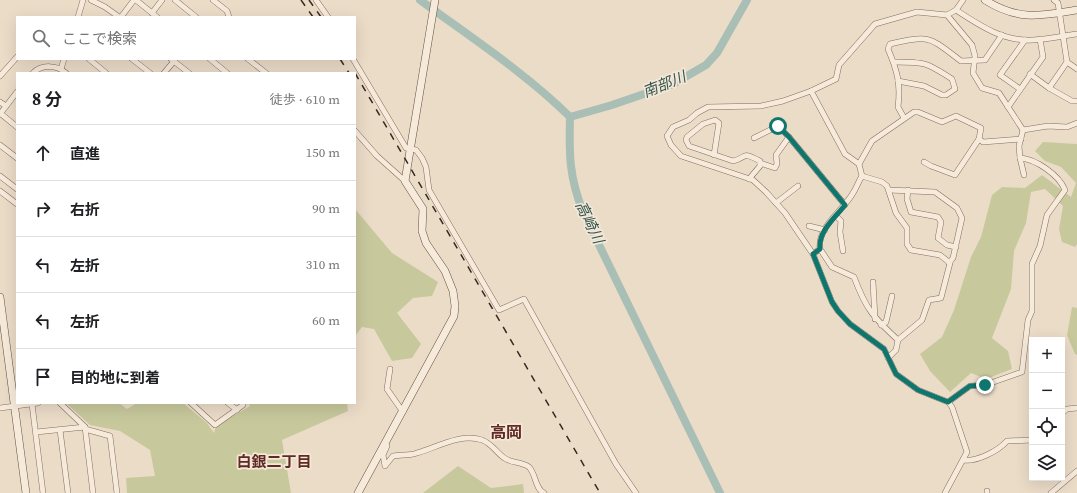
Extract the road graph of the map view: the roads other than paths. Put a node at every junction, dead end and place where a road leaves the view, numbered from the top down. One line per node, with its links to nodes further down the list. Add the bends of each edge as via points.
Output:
1 (83, 0): 17 (street)
2 (90, 0): 18 (street)
3 (135, 0): 14 (street); 19 (street)
4 (162, 0): 14 (street)
5 (175, 0): 21 (street)
6 (213, 0): 22 (street, via 227,11)
7 (316, 0): 23 (street)
8 (435, 0): 72 (street)
9 (963, 0): 12 (street)
10 (985, 0): 15 (street, via 999,9 1023,16)
11 (1054, 0): 15 (street, via 1058,3)
12 (956, 10): 16 (street); 25 (street, via 980,26)
13 (1077, 10): 15 (street)
14 (152, 13): 20 (street)
15 (1060, 13): 26 (street)
16 (948, 15): 37 (street, via 972,45); 55 (street, via 917,12 875,24 840,66 836,79)
17 (78, 16)
18 (118, 16)
19 (121, 16)
20 (156, 16)
21 (195, 16)
22 (229, 16)
23 (327, 16)
24 (1077, 34): 26 (street)
25 (1002, 35): 28 (street); 37 (street, via 985,60)
26 (1062, 36): 27 (street); 39 (street)
27 (1040, 39): 28 (street); 50 (street, via 1042,57)
28 (1025, 40): 54 (street, via 1000,75)
29 (16, 58): 51 (street)
30 (64, 60): 40 (street)
31 (90, 60): 44 (street)
32 (133, 60): 45 (street)
33 (174, 60): 46 (street); 47 (street)
34 (211, 60): 48 (street)
35 (249, 60): 49 (street)
36 (354, 60): 72 (street, via 406,148)
37 (975, 60): 38 (street, via 961,61 937,42 920,37 889,46); 60 (street, via 973,73 982,88 999,93)
38 (894, 62): 52 (street); 52 (street, via 928,64 952,79 955,89 942,95 924,86)
39 (1067, 62): 41 (street); 53 (street)
40 (61, 69): 42 (street, via 47,67); 43 (street)
41 (1077, 69)
42 (34, 72)
43 (65, 72)
44 (105, 72)
45 (149, 72)
46 (165, 72)
47 (188, 72)
48 (227, 72)
49 (265, 72)
50 (1030, 74): 53 (street); 54 (street)
51 (0, 76)
52 (898, 81): 62 (street, via 898,107)
53 (1049, 88): 57 (street, via 1072,101)
54 (1020, 89): 60 (street)
55 (811, 91): 78 (street, via 845,154); 82 (street, via 761,106 708,107 669,131 667,136 671,145 681,156)
56 (16, 94): 59 (street)
57 (1077, 101)
58 (0, 102): 59 (street)
59 (6, 106): 61 (street)
60 (1008, 107): 65 (street)
61 (0, 113): 64 (street)
62 (904, 118): 69 (street, via 914,112 942,122 956,116 981,128); 78 (street, via 872,141)
63 (1077, 123): 65 (street, via 1067,127 1048,126)
64 (16, 126)
65 (1023, 130): 70 (street)
66 (356, 132): 83 (street, via 377,156)
67 (789, 137): 68 (street, via 778,126); 77 (street, via 776,155 777,164 774,168); 91 (street)
68 (754, 138)
69 (979, 139): 70 (street, via 983,142); 76 (street, via 955,175)
70 (1021, 139): 75 (street)
71 (1, 148): 74 (street)
72 (410, 150): 83 (street); 135 (street, via 416,150 422,158 429,190 499,310 524,299 616,464)
73 (714, 155): 73 (street, via 690,146 686,140 703,124 716,120 719,123); 77 (street, via 733,161 742,155 748,155)
74 (16, 157)
75 (1020, 158): 79 (street); 108 (street, via 1032,160 1062,184 1065,190 1047,215 1040,246 1032,264 1032,311 1028,320 1022,372 985,385 970,386)
76 (924, 162)
77 (760, 163): 82 (street)
78 (859, 164): 81 (street)
79 (1024, 175)
80 (0, 176): 85 (street)
81 (862, 176): 86 (street, via 884,183); 91 (street)
82 (749, 179): 90 (street)
83 (405, 181): 120 (street, via 423,209 422,231 426,243 445,271 453,291 455,306 454,316)
84 (798, 186): 90 (street)
85 (16, 188)
86 (889, 190): 87 (street); 99 (street, via 896,213 907,228 909,247 916,252 940,255)
87 (908, 190): 95 (street, via 907,199 911,212 940,219 938,238 947,245); 95 (street, via 935,192 957,208 962,218)
88 (0, 191): 89 (street)
89 (16, 203)
90 (776, 203): 98 (street)
91 (845, 205): 92 (street)
92 (836, 216): 94 (street, via 827,224); 97 (street, via 841,221)
93 (809, 226): 94 (street)
94 (825, 230): 96 (street)
95 (956, 247): 99 (street)
96 (820, 249): 98 (street); 103 (street, via 832,267 854,277 862,300)
97 (843, 251)
98 (813, 254): 106 (street, via 838,311 850,324 884,349)
99 (949, 263): 105 (street, via 941,298 929,300 922,320)
100 (873, 282): 103 (street)
101 (892, 296): 104 (street, via 886,322)
102 (0, 297): 115 (street)
103 (875, 319): 104 (street)
104 (881, 325): 105 (street)
105 (898, 340): 106 (street, via 896,350)
106 (888, 358): 108 (street, via 896,374 912,386)
107 (390, 369): 120 (street, via 387,389)
108 (948, 402): 126 (street, via 966,447 967,452)
109 (28, 404): 115 (street)
110 (35, 404): 123 (street)
111 (61, 404): 121 (street)
112 (192, 404): 118 (street, via 215,424)
113 (229, 404): 118 (street)
114 (243, 404): 118 (street)
115 (14, 406): 116 (street); 128 (street)
116 (0, 408)
117 (1077, 408): 119 (street)
118 (237, 410)
119 (1065, 411)
120 (403, 412): 124 (street)
121 (85, 428): 122 (street); 131 (street); 132 (street, via 110,436)
122 (60, 430): 123 (street); 130 (street)
123 (36, 432): 129 (street)
124 (386, 438): 133 (street); 134 (street, via 387,445 383,455 385,466 393,456 418,453 450,441 471,438 482,440 492,445 507,460 530,468 540,491)
125 (1029, 440): 126 (street, via 1008,441 1000,448 969,461)
126 (963, 460): 136 (street)
127 (1077, 471): 137 (street)
128 (26, 493)
129 (43, 493)
130 (68, 493)
131 (93, 493)
132 (117, 493)
133 (358, 493)
134 (544, 493)
135 (636, 493)
136 (945, 493)
137 (1051, 493)

